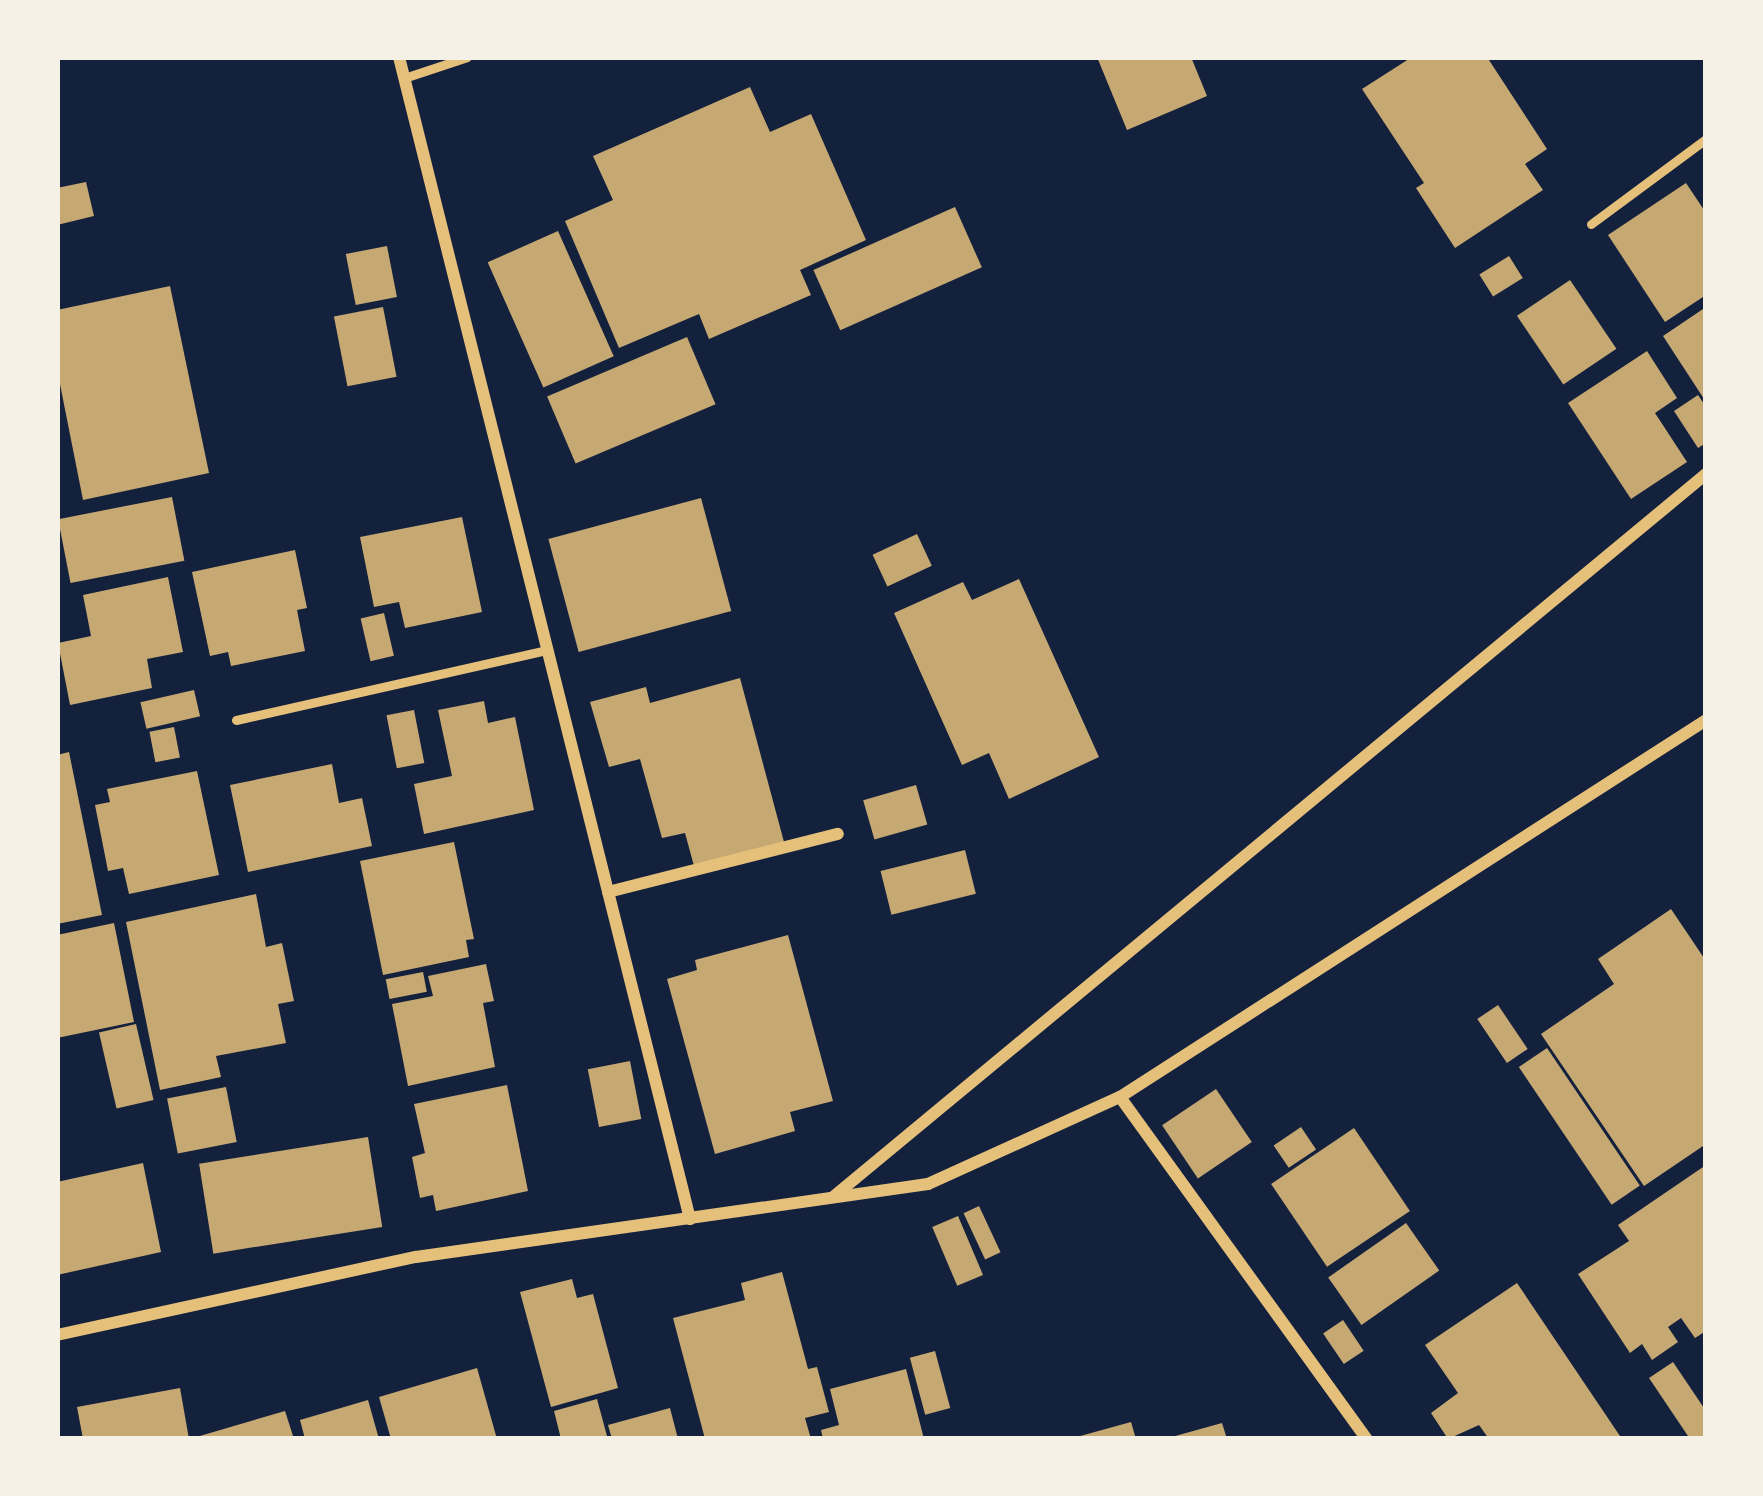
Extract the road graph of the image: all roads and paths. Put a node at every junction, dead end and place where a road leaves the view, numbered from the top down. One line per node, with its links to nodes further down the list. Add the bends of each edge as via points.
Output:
1 (399, 57): 3 (street)
2 (466, 57): 3 (lane)
3 (404, 78): 7 (street)
4 (1706, 139): 5 (lane)
5 (1591, 224)
6 (1706, 474): 13 (street)
7 (547, 650): 8 (lane); 11 (street)
8 (236, 720)
9 (1706, 720): 12 (street)
10 (838, 834): 11 (street)
11 (608, 892): 14 (street)
12 (1120, 1097): 13 (street, via 928,1184); 16 (street)
13 (832, 1198): 14 (street)
14 (690, 1219): 15 (street, via 416,1257)
15 (57, 1336)
16 (1366, 1439)

